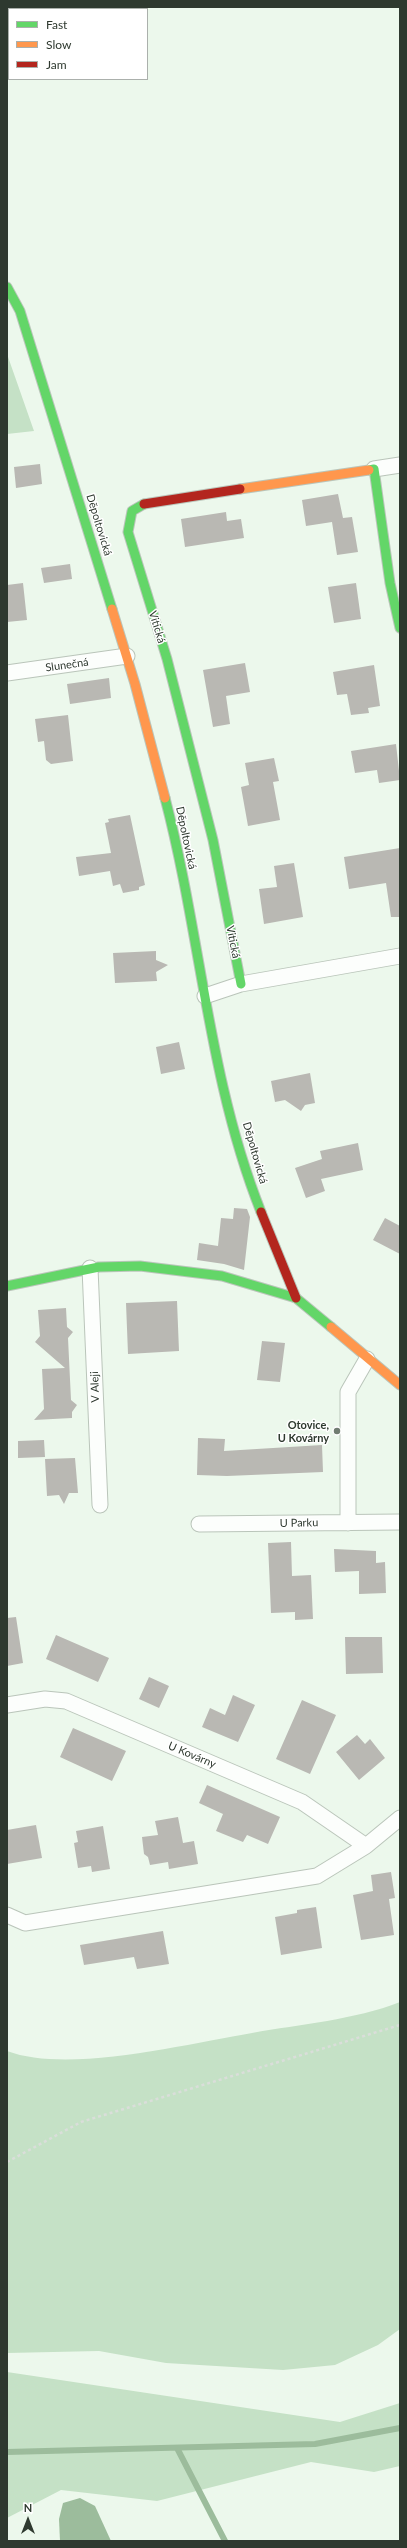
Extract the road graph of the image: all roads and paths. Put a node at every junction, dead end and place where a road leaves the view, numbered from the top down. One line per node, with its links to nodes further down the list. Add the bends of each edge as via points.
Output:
1 (7, 287): 5 (street, Děpoltovická, via 20,312)
2 (400, 465): 3 (street, Vitická)
3 (374, 469): 4 (street, via 390,583); 8 (street, Vitická, via 145,504 132,511 128,532 167,659 213,840)
4 (400, 628)
5 (127, 656): 6 (street, Slunečná); 9 (street, Děpoltovická, via 172,825)
6 (7, 673)
7 (400, 956): 8 (street)
8 (242, 984): 9 (street)
9 (205, 996): 12 (street, Děpoltovická, via 219,1072 251,1186)
10 (90, 1268): 11 (street, Děpoltovická); 12 (street, Děpoltovická, via 140,1266 222,1276); 15 (street, V Aleji)
11 (7, 1286)
12 (296, 1298): 13 (street, Děpoltovická)
13 (367, 1359): 14 (street, Děpoltovická); 16 (street, via 348,1392)
14 (400, 1385)
15 (100, 1505)
16 (348, 1522): 17 (street, U Parku); 18 (street, U Parku)
17 (400, 1522)
18 (199, 1524)
19 (7, 1705): 21 (street, U Kovárny, via 45,1699 66,1701 302,1802)
20 (400, 1818): 21 (street)
21 (366, 1846): 22 (street, via 317,1876 25,1923)
22 (7, 1915)
23 (400, 2025): 24 (path, via 81,2122)
24 (7, 2162)

